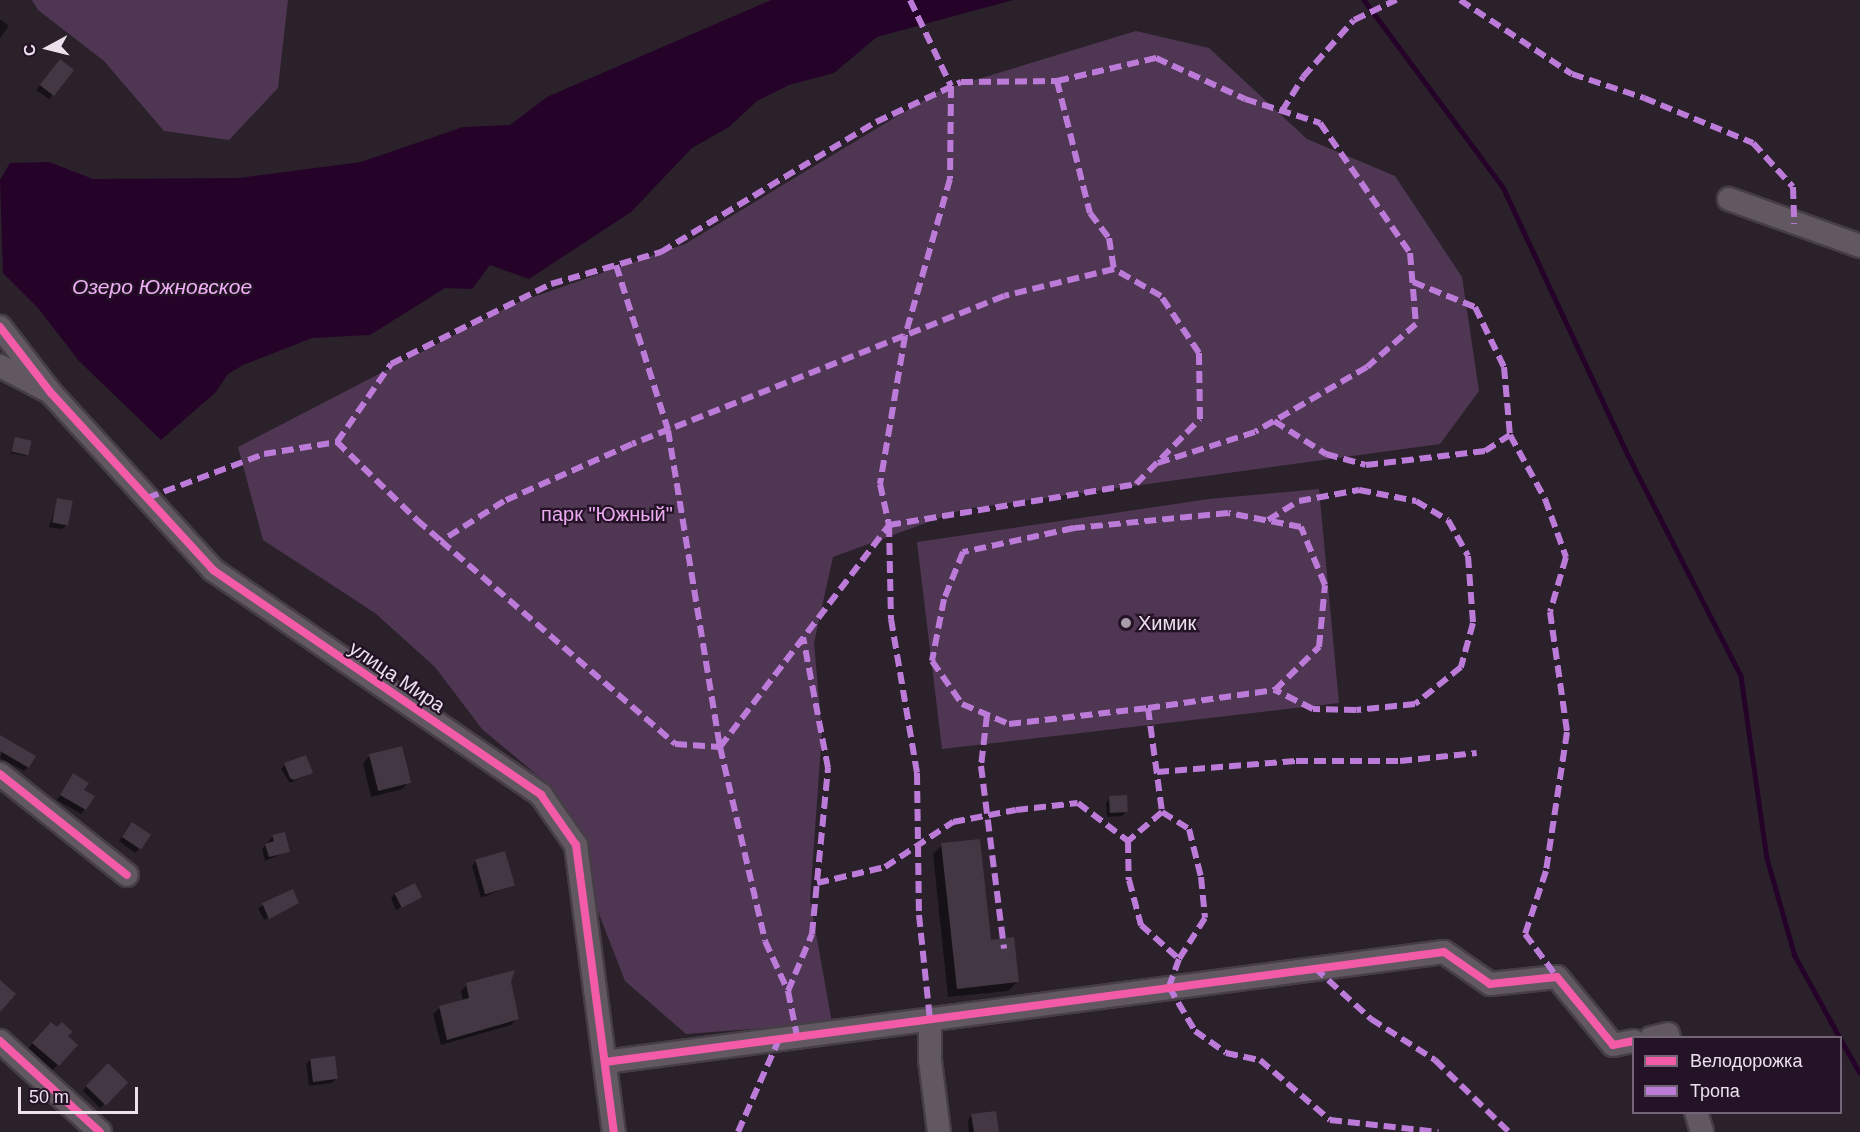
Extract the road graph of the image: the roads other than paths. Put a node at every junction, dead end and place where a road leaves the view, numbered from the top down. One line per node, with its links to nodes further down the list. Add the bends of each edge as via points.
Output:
1 (1728, 199): 2 (street)
2 (1860, 246)
3 (0, 327): 5 (street, улица Мира)
4 (0, 366): 5 (street)
5 (51, 393): 11 (street, улица Мира, via 213,570 541,795 576,844)
6 (0, 774): 7 (street)
7 (127, 875)
8 (930, 1019): 10 (street, via 1444,952 1490,984 1557,978 1613,1045); 11 (street); 15 (street, via 930,1060)
9 (0, 1041): 13 (street)
10 (1632, 1041)
11 (605, 1062): 14 (street, улица Мира)
12 (1696, 1114): 16 (street)
13 (100, 1132)
14 (615, 1132)
15 (939, 1132)
16 (1702, 1132)

